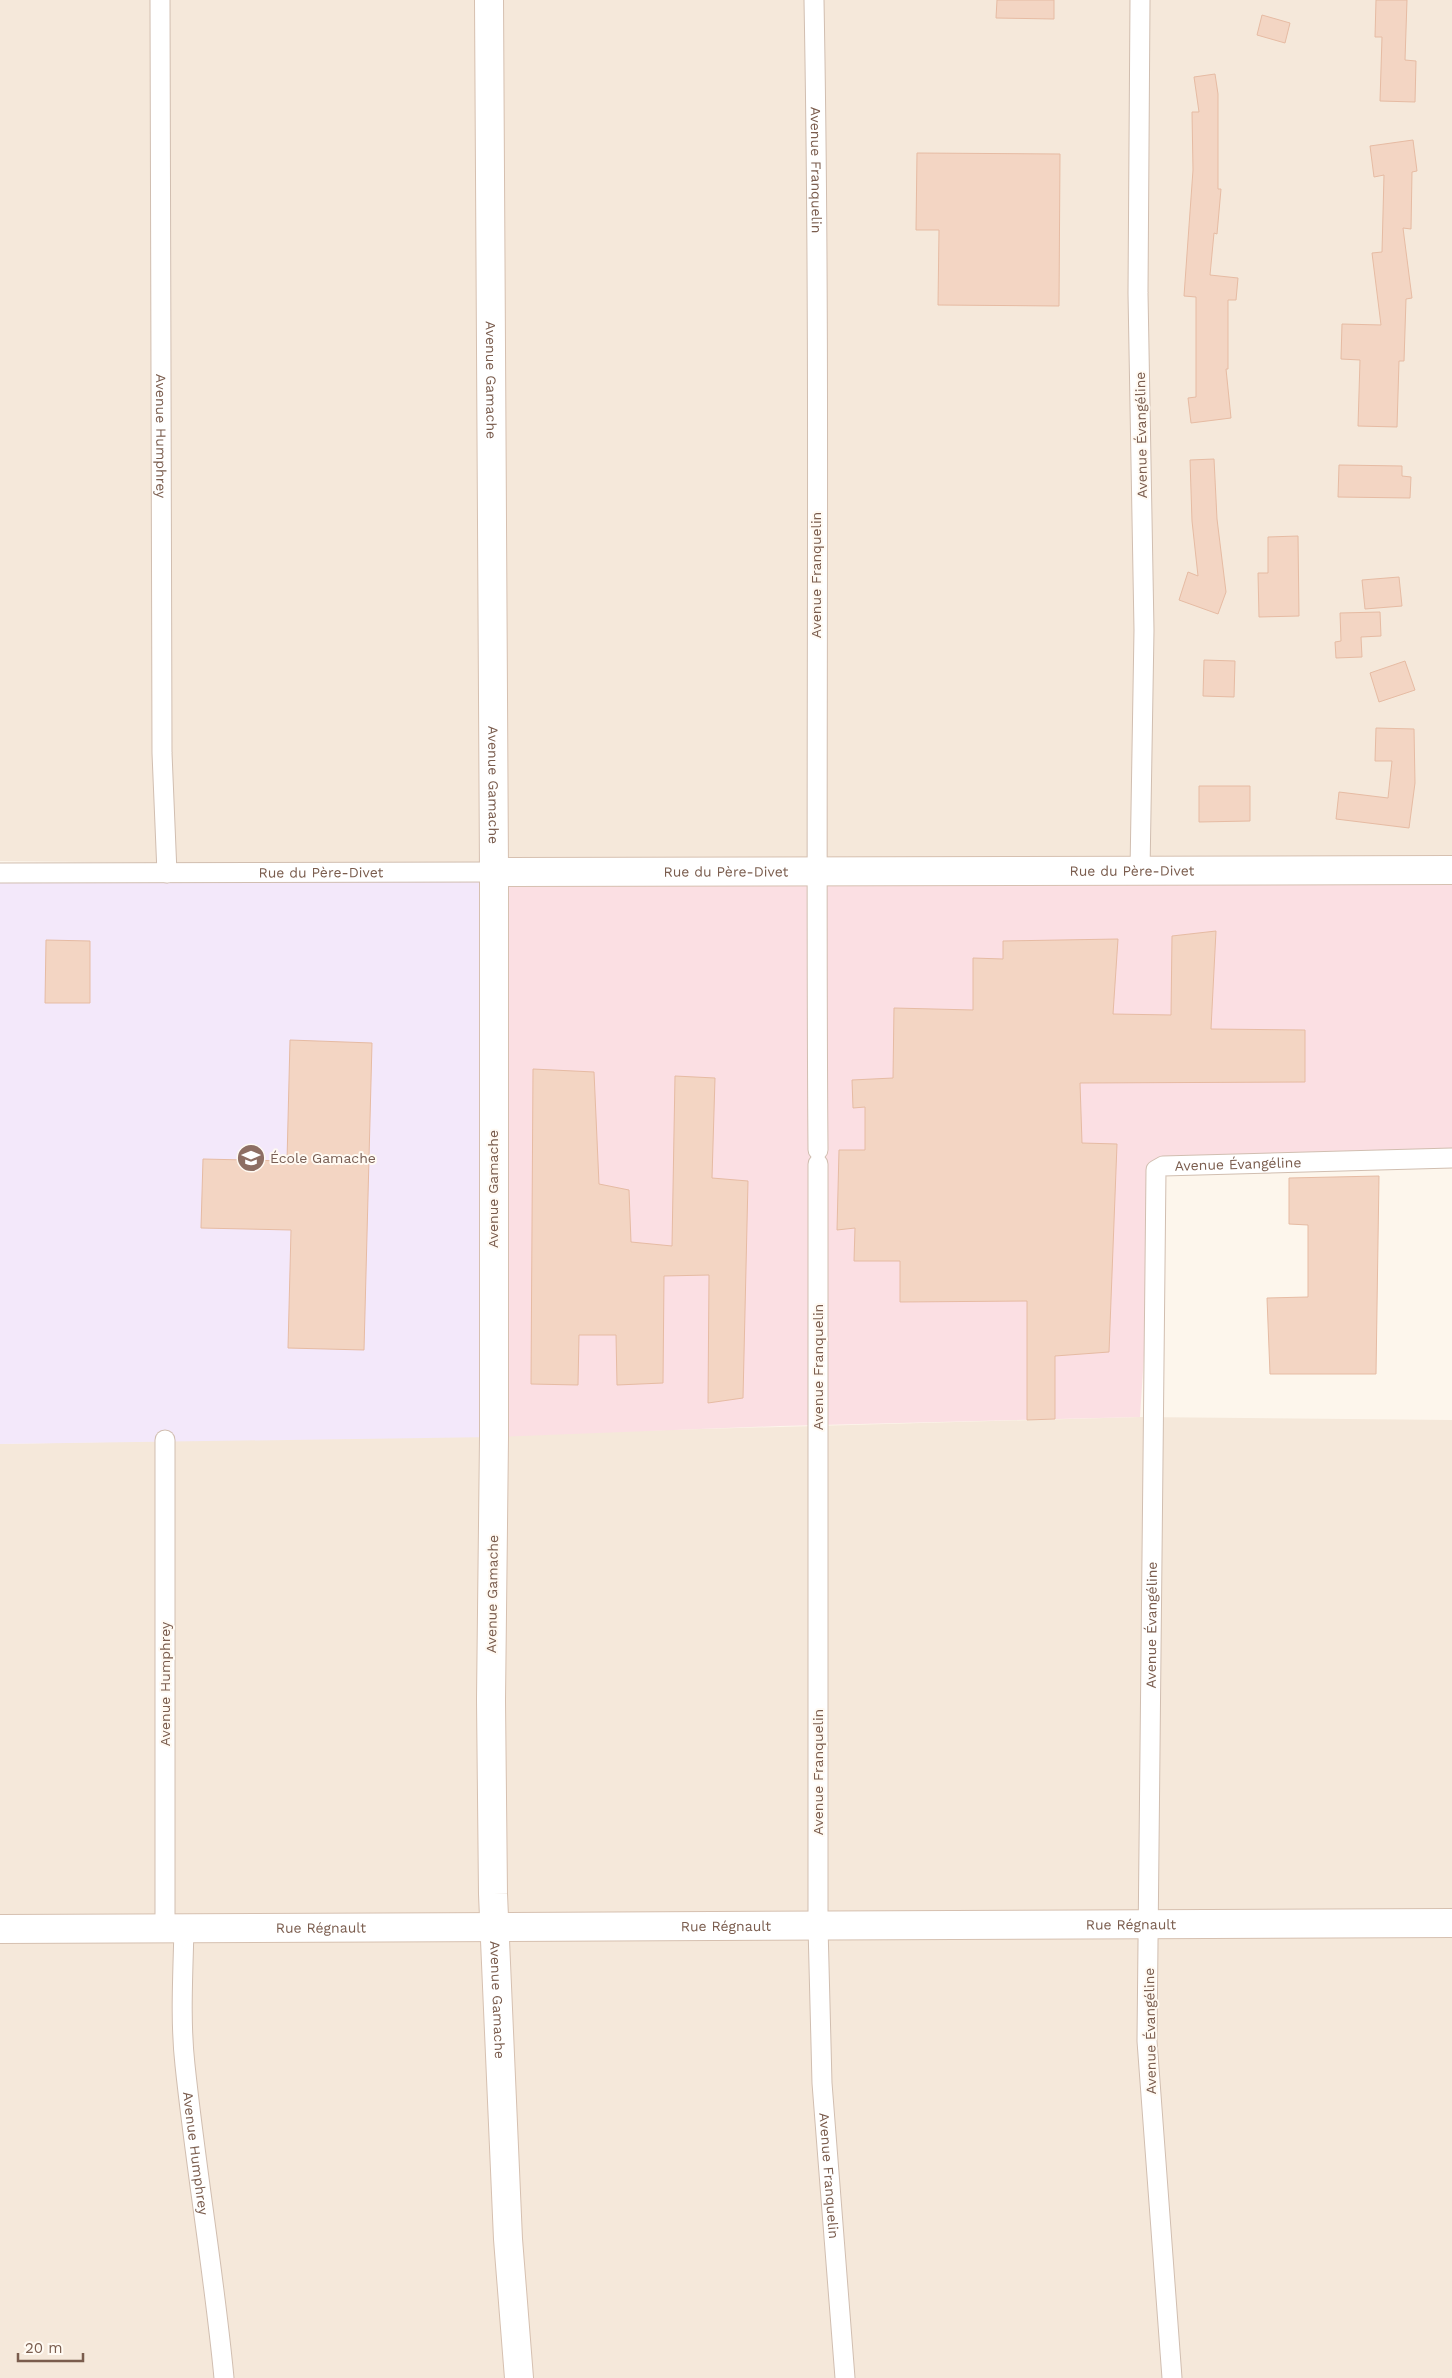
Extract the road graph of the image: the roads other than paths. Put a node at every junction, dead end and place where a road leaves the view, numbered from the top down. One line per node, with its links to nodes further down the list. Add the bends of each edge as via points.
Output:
1 (160, 0): 10 (street, Avenue Humphrey, via 162,753)
2 (489, 0): 7 (street, Avenue Gamache)
3 (814, 0): 8 (street, Avenue Franquelin, via 818,212)
4 (1140, 0): 6 (street, Avenue Évangéline, via 1138,293 1144,630)
5 (1452, 870): 6 (street, Rue du Père-Divet)
6 (1140, 871): 8 (street, Rue du Père-Divet)
7 (494, 872): 8 (street, Rue du Père-Divet); 10 (street, Rue du Père-Divet); 16 (street, Avenue Gamache, via 491,1700)
8 (816, 872): 15 (street, Avenue Franquelin)
9 (0, 873): 10 (street, Rue du Père-Divet)
10 (167, 873)
11 (1452, 1158): 14 (street, Avenue Évangéline, via 1166,1166 1156,1170)
12 (165, 1440): 17 (street, Avenue Humphrey)
13 (1452, 1923): 14 (street, Rue Régnault)
14 (1148, 1924): 15 (street, Rue Régnault); 22 (street, Avenue Évangéline, via 1147,2041)
15 (818, 1926): 16 (street, Rue Régnault); 21 (street, Avenue Franquelin, via 822,2083)
16 (495, 1927): 17 (street, Rue Régnault); 20 (street, Avenue Gamache, via 508,2239)
17 (175, 1928): 18 (street, Rue Régnault); 19 (street, Avenue Humphrey, via 184,2064 217,2302)
18 (0, 1929)
19 (224, 2378)
20 (519, 2378)
21 (845, 2378)
22 (1172, 2378)

